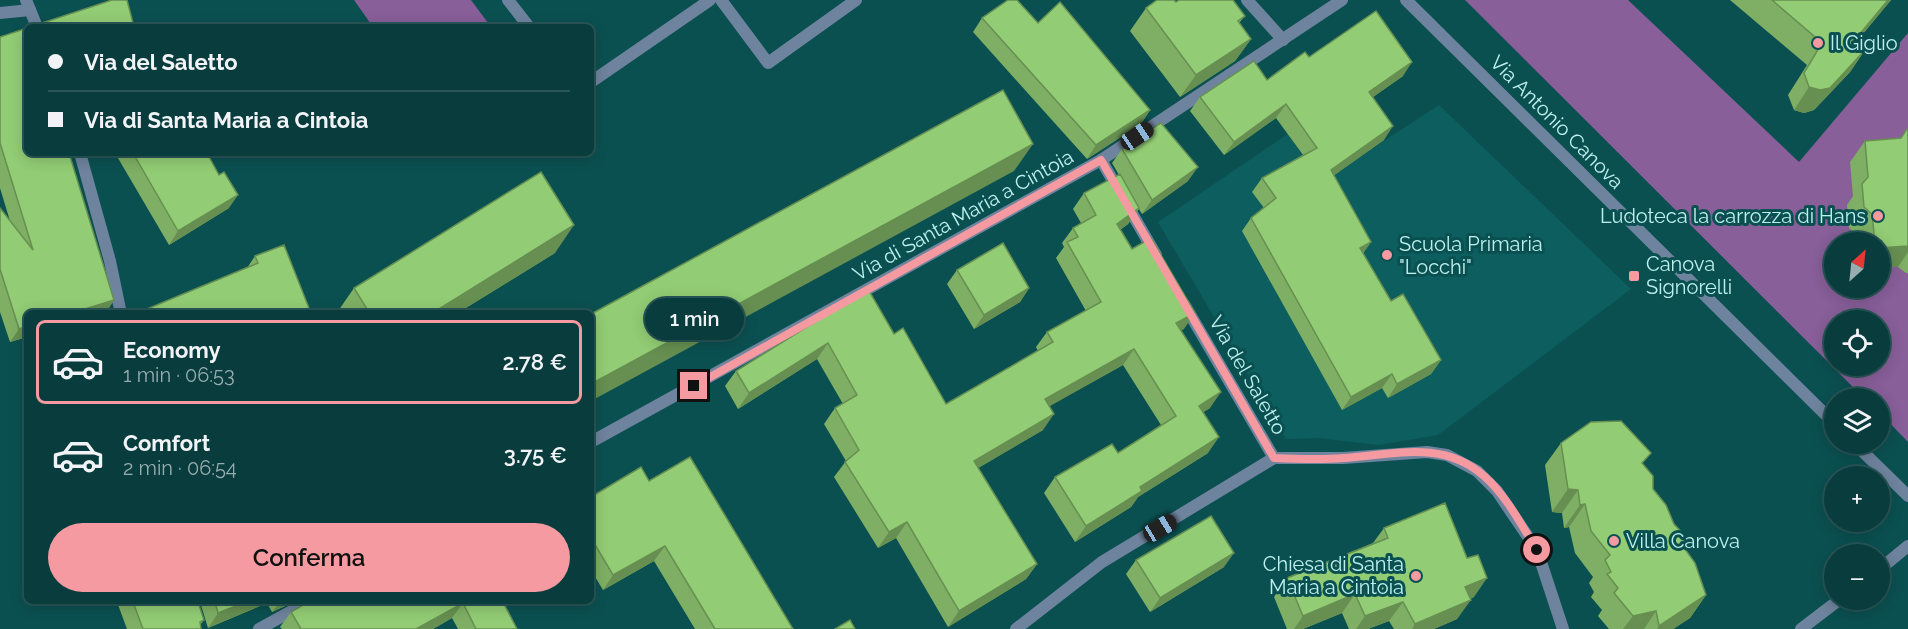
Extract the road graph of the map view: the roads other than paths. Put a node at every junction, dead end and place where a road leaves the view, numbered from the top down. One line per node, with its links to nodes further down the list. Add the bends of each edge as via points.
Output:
1 (508, 0): 11 (street)
2 (710, 0): 13 (street)
3 (721, 0): 4 (street, via 768,63)
4 (855, 0)
5 (1247, 0): 12 (street)
6 (1342, 0): 12 (street, Via di Santa Maria a Cintoia)
7 (1406, 0): 19 (street, Via Antonio Canova)
8 (28, 5): 9 (street); 10 (street)
9 (0, 13)
10 (36, 24)
11 (527, 24)
12 (1283, 40): 15 (street, Via di Santa Maria a Cintoia)
13 (594, 80)
14 (81, 156): 18 (street)
15 (1101, 160): 16 (street); 20 (street, Via di Santa Maria a Cintoia)
16 (1160, 263)
17 (1178, 294): 22 (street, Via del Saletto)
18 (120, 310)
19 (1824, 413)
20 (594, 440)
21 (1866, 454): 23 (street)
22 (1274, 458): 29 (street, via 1102,562); 30 (street, Via del Saletto, via 1428,452 1447,455 1478,471 1497,491 1537,550)
23 (1908, 496)
24 (1908, 546): 25 (street)
25 (1890, 560)
26 (304, 604): 28 (street)
27 (1826, 610): 31 (street)
28 (259, 629)
29 (1016, 629)
30 (1563, 629)
31 (1801, 629)

